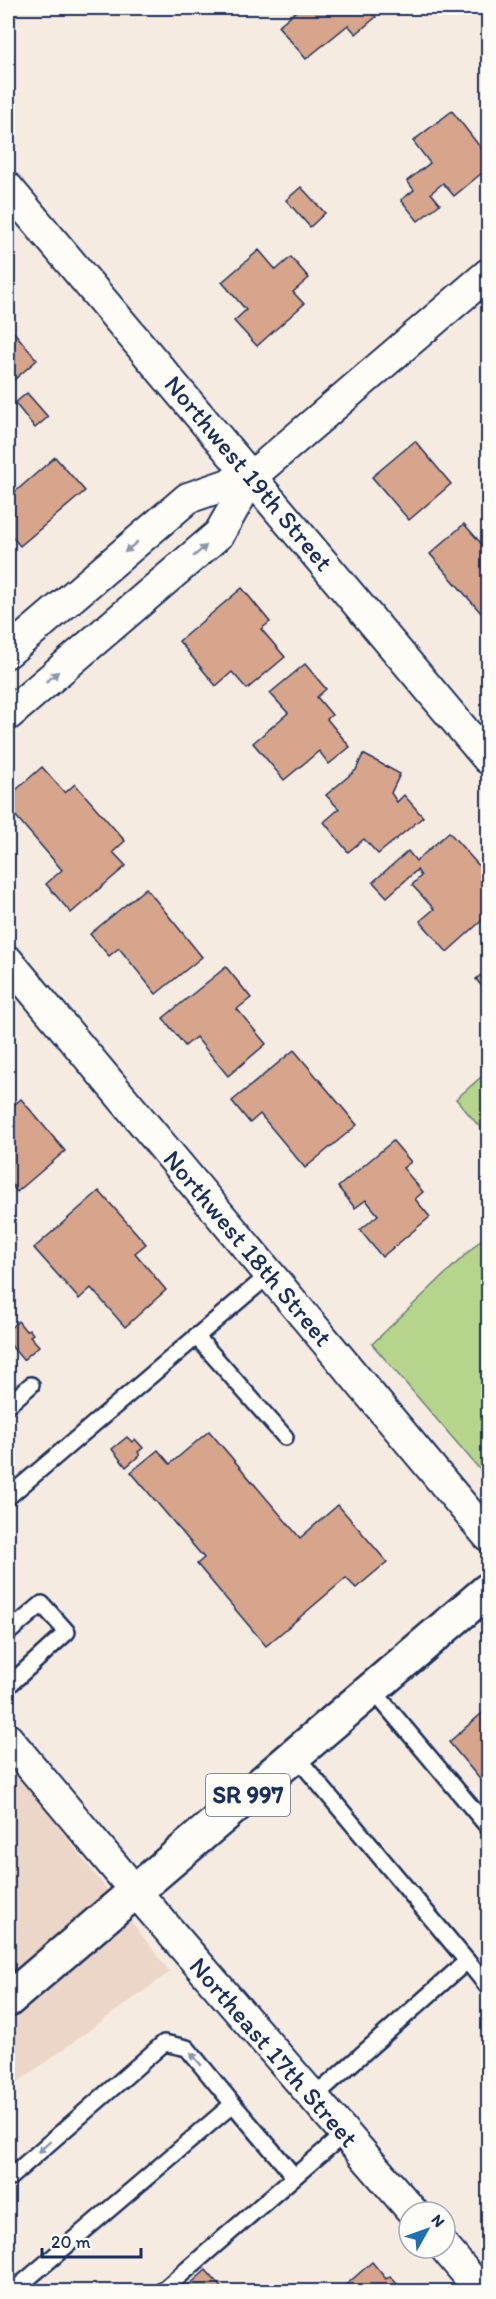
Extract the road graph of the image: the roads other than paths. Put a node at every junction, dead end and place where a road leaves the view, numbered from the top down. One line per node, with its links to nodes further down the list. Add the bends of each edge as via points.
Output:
1 (8, 188): 3 (street, Northwest 19th Street)
2 (489, 274): 3 (street)
3 (252, 476): 4 (street, one-way to 4, via 189,498); 5 (street, one-way to 3, via 219,534); 6 (street, Northwest 19th Street)
4 (8, 652)
5 (8, 715)
6 (489, 759)
7 (8, 961): 8 (street, Northwest 18th Street)
8 (270, 1274): 9 (lane); 14 (street, Northwest 18th Street)
9 (196, 1336): 12 (lane); 13 (lane)
10 (32, 1385): 11 (lane)
11 (8, 1405)
12 (285, 1437)
13 (8, 1497)
14 (489, 1536)
15 (489, 1590): 18 (highway, SR 997)
16 (8, 1633): 17 (lane, via 42,1604 67,1632)
17 (8, 1686)
18 (372, 1689): 20 (highway, SR 997); 21 (lane)
19 (8, 1739): 22 (street, Northeast 17th Street)
20 (295, 1755): 22 (highway, SR 997); 23 (lane)
21 (489, 1827)
22 (135, 1891): 25 (highway, SR 997); 26 (street, Northeast 17th Street)
23 (467, 1961): 24 (lane); 26 (lane)
24 (489, 1987)
25 (8, 2000)
26 (314, 2097): 28 (street, Northeast 17th Street)
27 (233, 2104): 29 (lane); 30 (lane, one-way to 30, via 187,2048 164,2043); 33 (lane)
28 (345, 2133): 29 (lane); 31 (street, Northeast 17th Street)
29 (294, 2176): 34 (lane)
30 (8, 2179)
31 (403, 2200)
32 (455, 2260): 35 (street)
33 (12, 2292)
34 (161, 2292)
35 (482, 2292)

